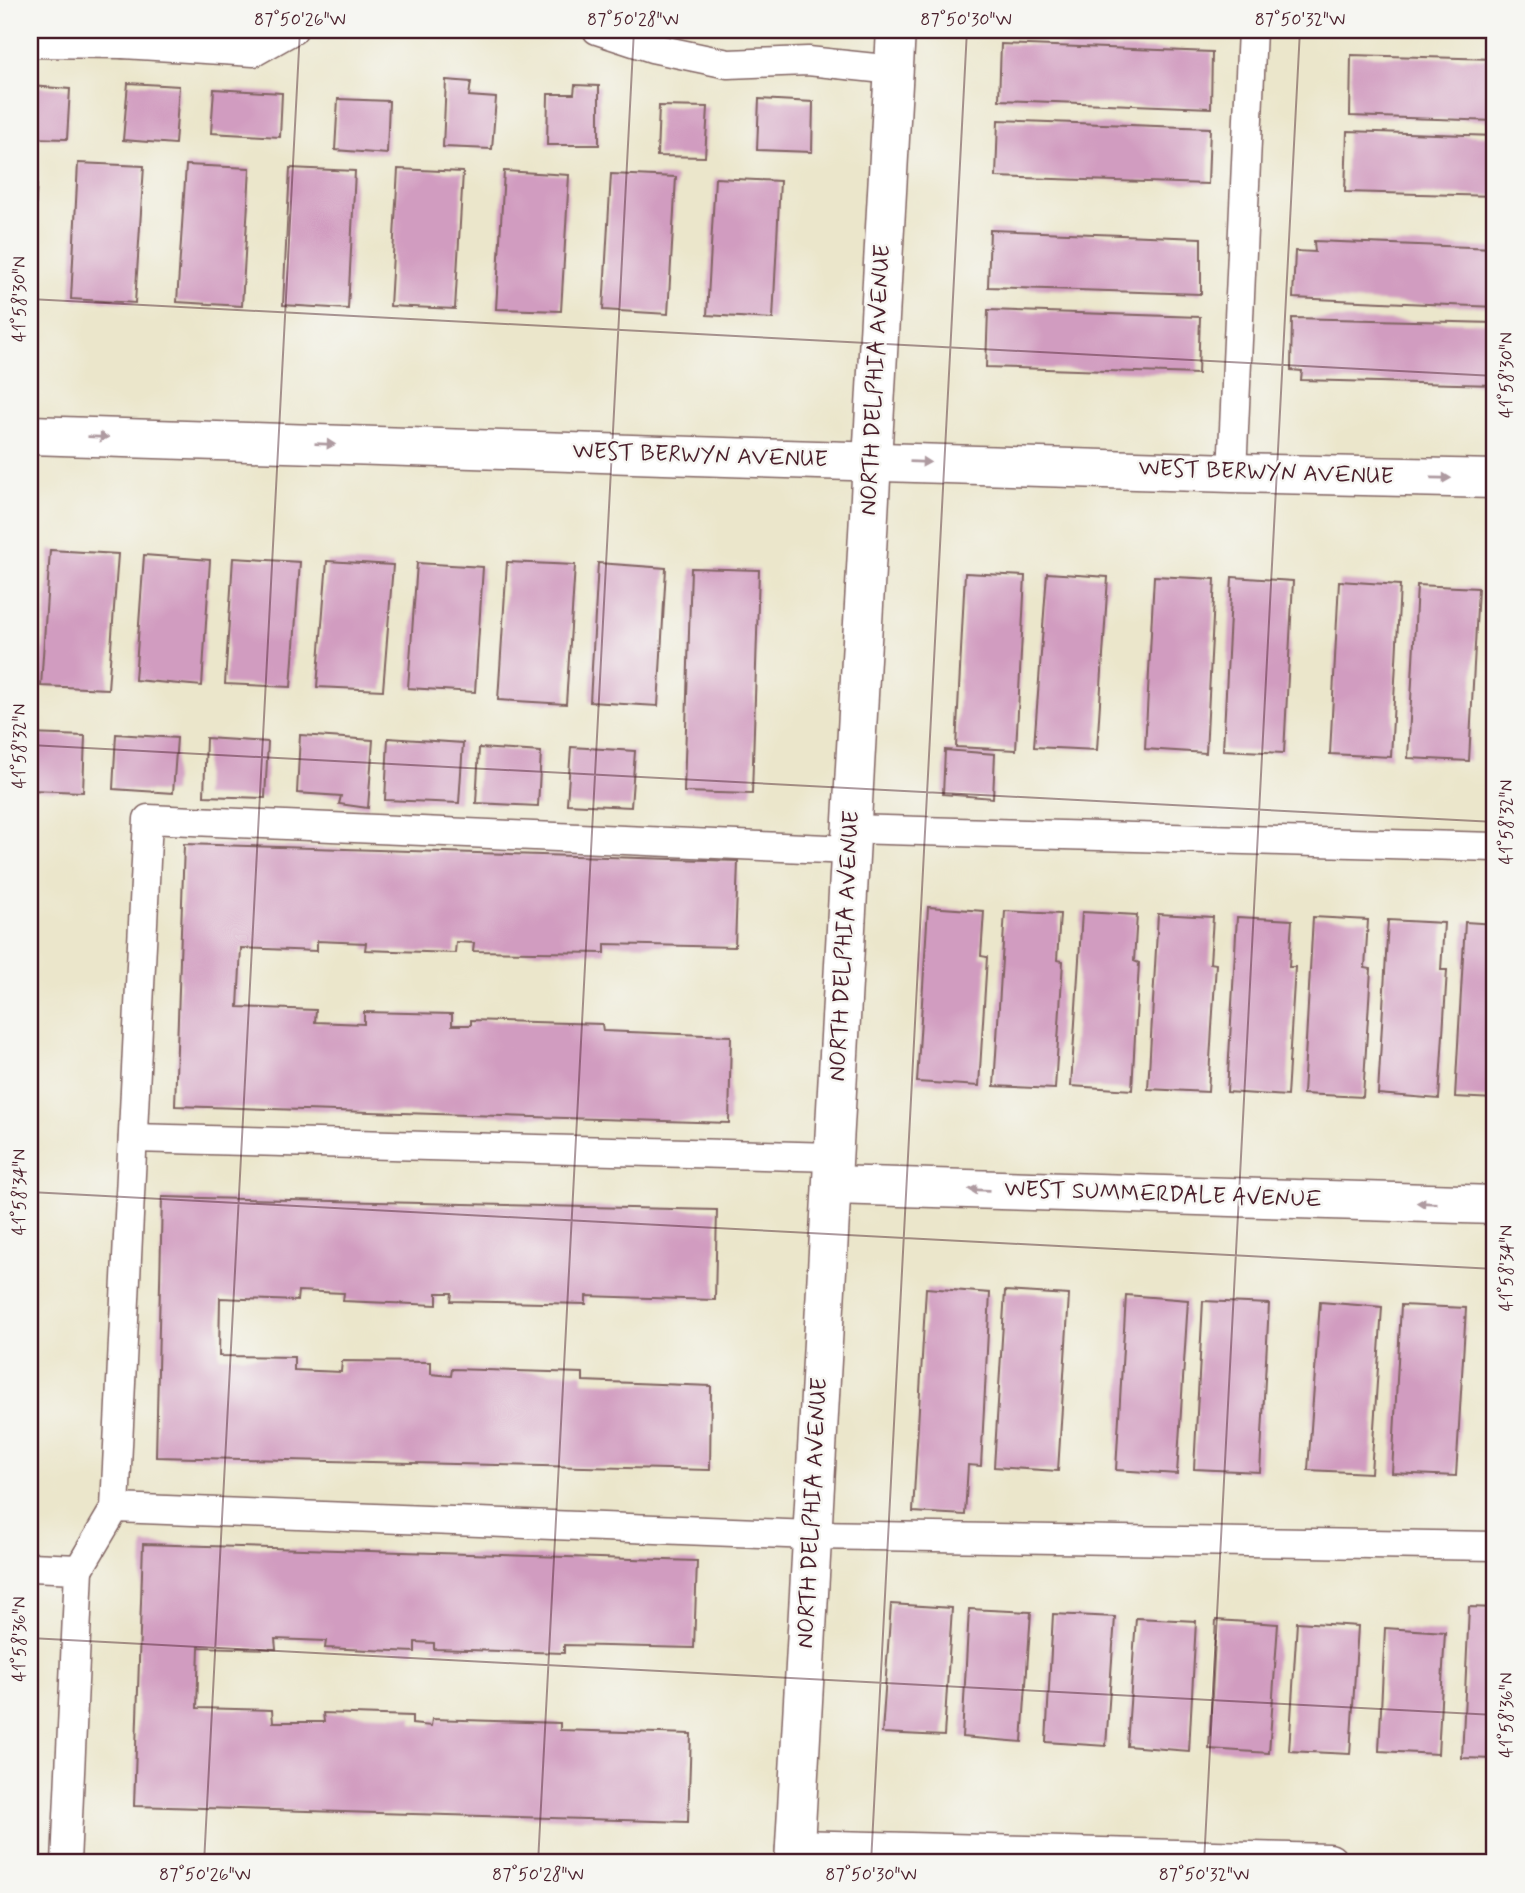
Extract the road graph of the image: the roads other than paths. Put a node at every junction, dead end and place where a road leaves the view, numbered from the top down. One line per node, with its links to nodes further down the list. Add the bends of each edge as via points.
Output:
1 (293, 30): 5 (lane, via 254,52)
2 (597, 30): 7 (lane, via 728,65 808,61)
3 (896, 30): 7 (street, NORTH DELPHIA AVENUE)
4 (1252, 30): 10 (lane)
5 (123, 37): 6 (lane)
6 (30, 43)
7 (894, 70): 9 (street, NORTH DELPHIA AVENUE)
8 (30, 435): 9 (street, WEST BERWYN AVENUE, one-way to 9)
9 (872, 461): 10 (street, WEST BERWYN AVENUE, one-way to 10); 12 (street, NORTH DELPHIA AVENUE)
10 (1232, 473): 11 (street, WEST BERWYN AVENUE, one-way to 11)
11 (1495, 479)
12 (851, 839): 13 (lane); 14 (lane, via 148,819); 15 (street, NORTH DELPHIA AVENUE)
13 (1495, 847)
14 (133, 1138): 15 (lane); 17 (lane)
15 (832, 1171): 16 (street, WEST SUMMERDALE AVENUE, one-way to 15); 18 (street, NORTH DELPHIA AVENUE)
16 (1495, 1205)
17 (115, 1508): 18 (lane); 21 (lane)
18 (812, 1535): 19 (lane); 22 (street, NORTH DELPHIA AVENUE)
19 (1495, 1546)
20 (30, 1567): 21 (lane)
21 (79, 1569): 23 (lane)
22 (794, 1856): 24 (street)
23 (66, 1863)
24 (1305, 1863)

